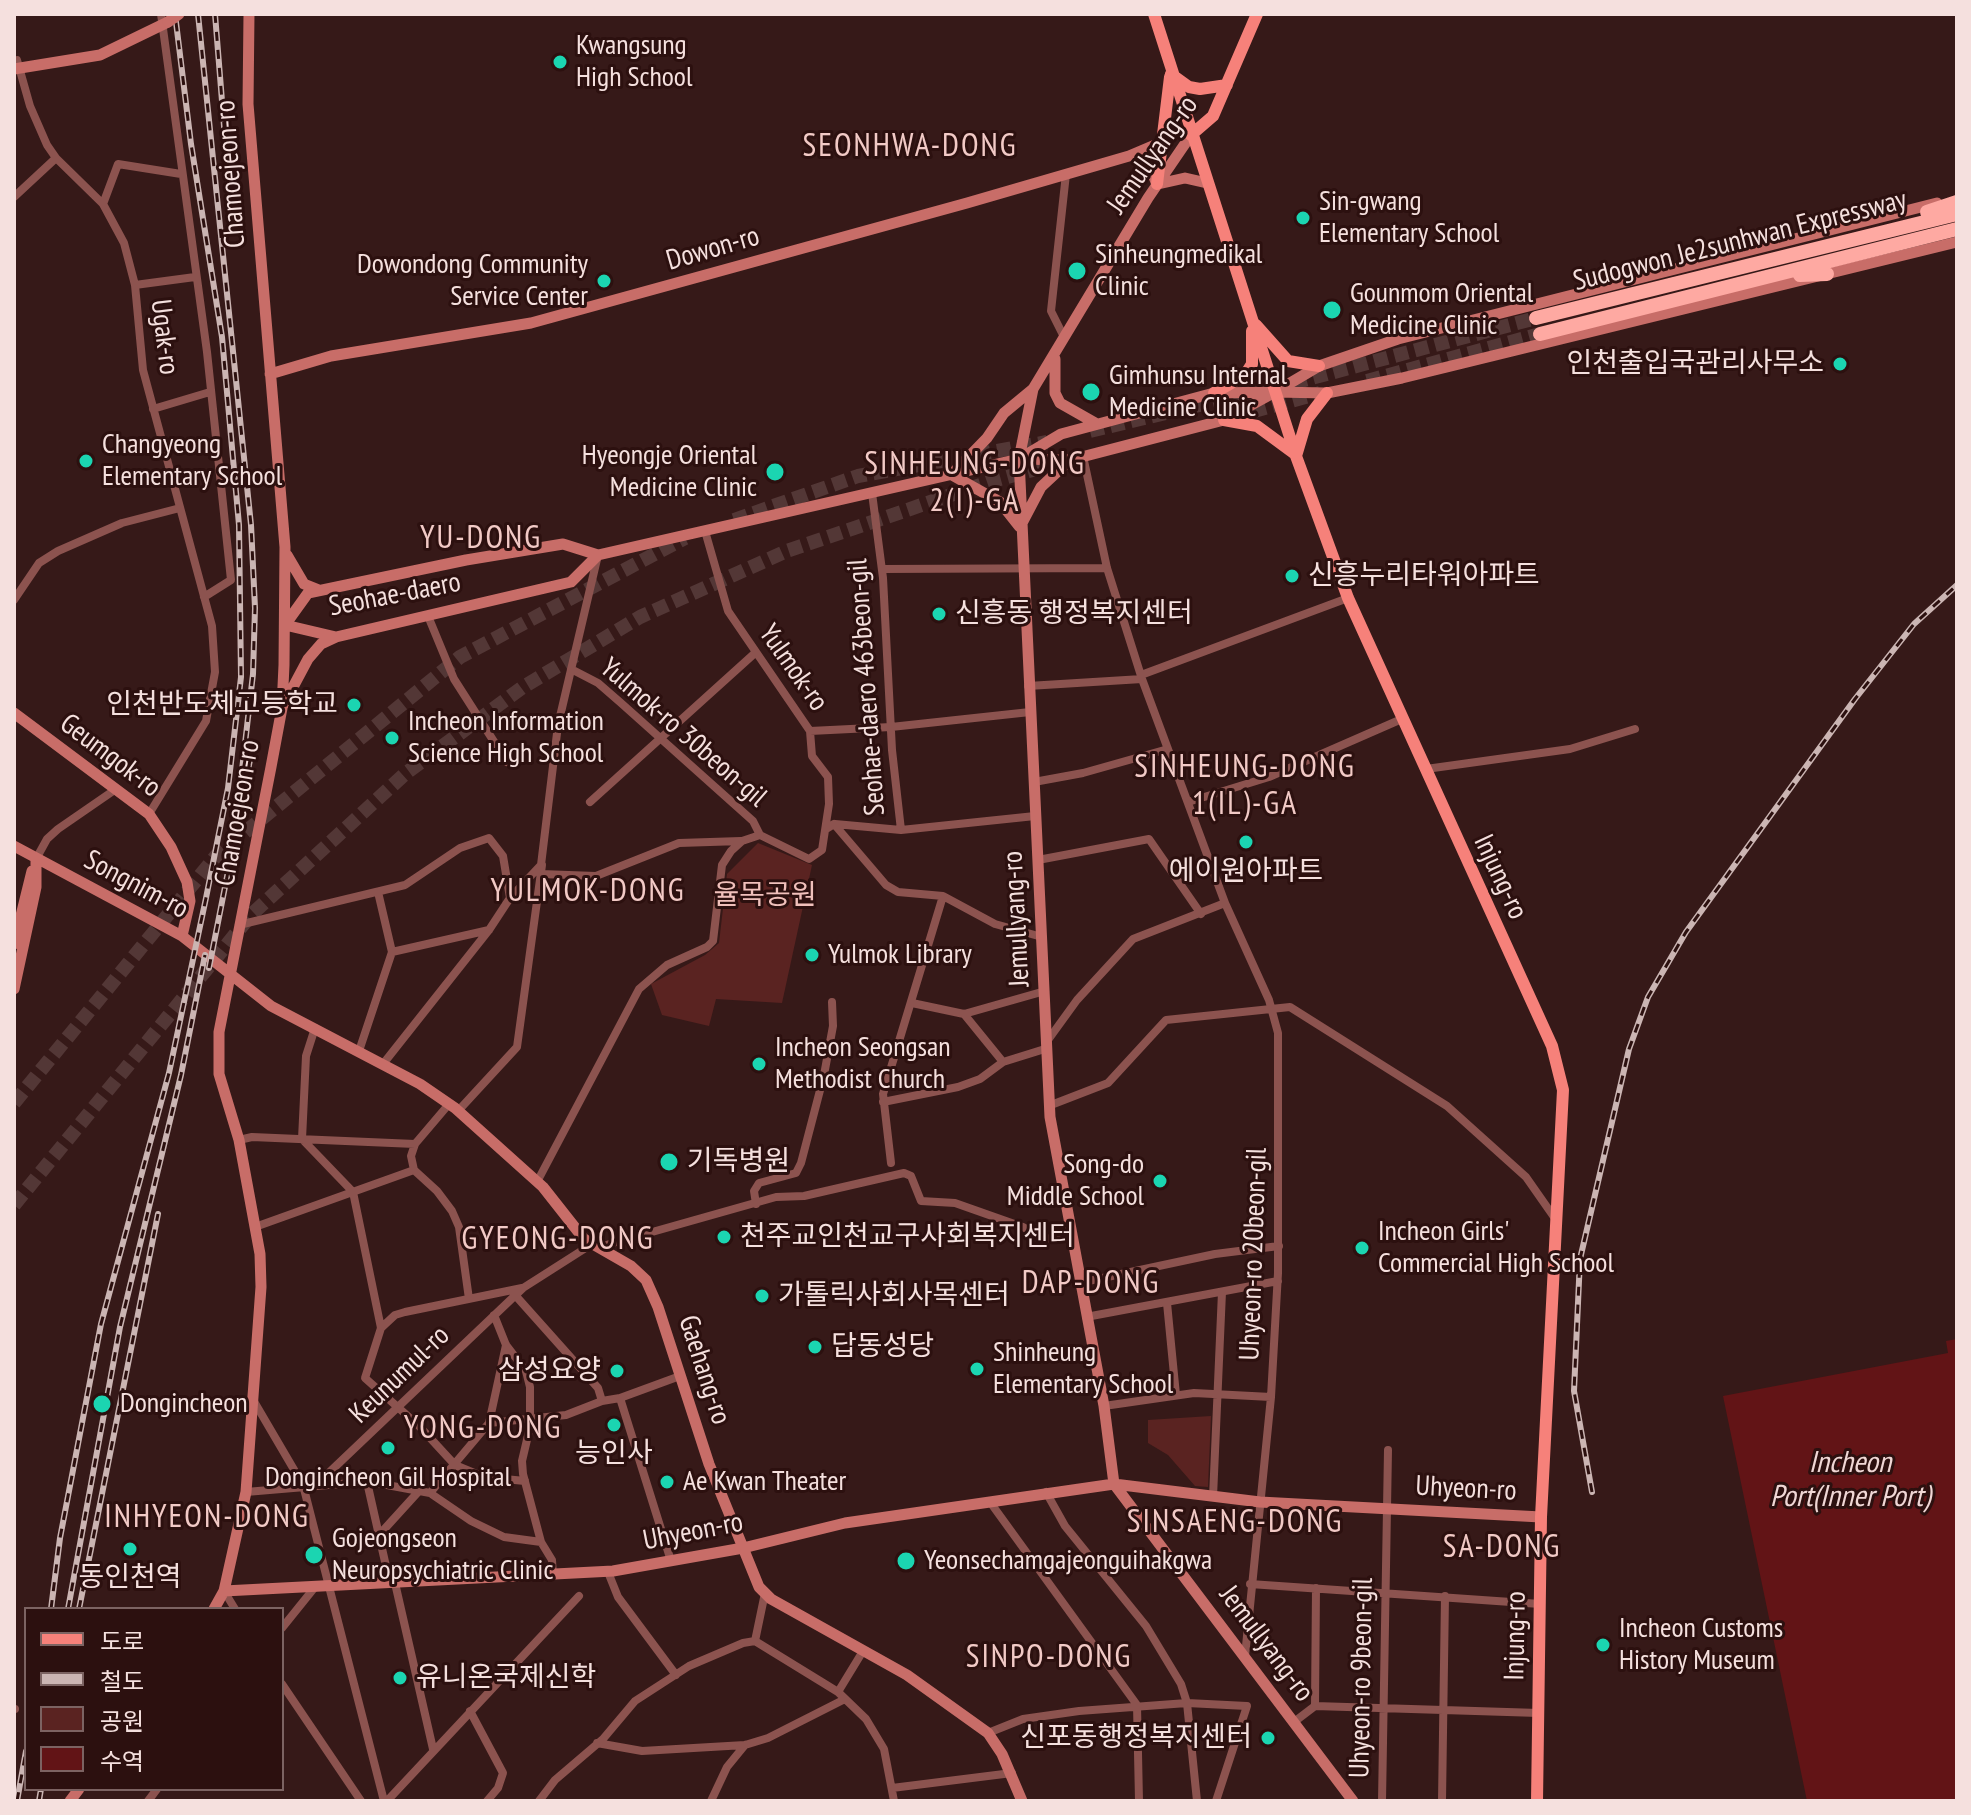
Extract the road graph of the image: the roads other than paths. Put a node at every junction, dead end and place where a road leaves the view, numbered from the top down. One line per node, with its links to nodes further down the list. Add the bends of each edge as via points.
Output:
1 (179, 14): 5 (main road, bridge)
2 (249, 14): 34 (main road, Chamoejeon-ro, via 248,104)
3 (1154, 14): 7 (main road, Injung-ro)
4 (1257, 14): 8 (main road, Jemullyang-ro)
5 (163, 21): 6 (main road, via 100,55); 13 (street)
6 (17, 66): 12 (street, Ugak-ro)
7 (1171, 74): 8 (main road, via 1189,87); 9 (main road, Injung-ro); 10 (main road)
8 (1227, 85): 9 (main road, Jemullyang-ro, via 1213,116)
9 (1191, 135): 15 (main road, Injung-ro); 16 (main road, Jemullyang-ro)
10 (1162, 142): 11 (main road, Dowon-ro); 16 (main road)
11 (1138, 153): 14 (main road, Dowon-ro); 16 (main road)
12 (56, 158): 17 (street); 19 (street, Ugak-ro)
13 (181, 174): 19 (street, via 118,164); 25 (street)
14 (1066, 174): 31 (street, via 1051,311); 34 (main road, Dowon-ro, via 531,323 331,356)
15 (1207, 183): 16 (main road, via 1185,178); 29 (main road, Injung-ro)
16 (1157, 184): 31 (main road, Jemullyang-ro)
17 (14, 197)
18 (1957, 200): 23 (highway); 33 (main road, Seohae-daero, via 1398,339)
19 (103, 204): 26 (street, Ugak-ro, via 124,243)
20 (1957, 214): 23 (highway, Sudogwon Je2sunhwan Expressway)
21 (1957, 229): 27 (highway, Sudogwon Je2sunhwan Expressway)
22 (1957, 242): 24 (main road, Seohae-daero)
23 (1792, 255): 28 (highway, Sudogwon Je2sunhwan Expressway)
24 (1827, 274): 27 (highway); 39 (main road, Seohae-daero)
25 (195, 277): 26 (street); 36 (street)
26 (135, 285): 40 (street, Ugak-ro, via 143,370)
27 (1721, 289): 30 (highway, Sudogwon Je2sunhwan Expressway)
28 (1536, 318)
29 (1252, 320): 33 (main road, via 1288,361); 37 (main road, Injung-ro); 38 (main road, via 1252,364 1245,375)
30 (1540, 334)
31 (1064, 337): 32 (main road, Jemullyang-ro)
32 (1055, 354): 35 (main road, Jemullyang-ro); 42 (main road, via 1060,403)
33 (1319, 366): 37 (main road, Seohae-daero)
34 (270, 374): 52 (main road, Chamoejeon-ro)
35 (1033, 389): 45 (main road, Jemullyang-ro); 47 (main road, via 1004,413)
36 (210, 392): 40 (street); 58 (street, via 231,580)
37 (1275, 392): 38 (main road, Seohae-daero); 39 (main road, Seohae-daero); 41 (main road, Seohae-daero); 44 (main road, Injung-ro)
38 (1214, 393): 42 (main road, Seohae-daero)
39 (1327, 393): 44 (main road, via 1307,419)
40 (153, 409): 49 (street, Ugak-ro)
41 (1224, 420): 43 (main road, Seohae-daero); 44 (main road, via 1257,426)
42 (1097, 424): 45 (main road, Seohae-daero, via 1061,434)
43 (1083, 456): 46 (main road, Seohae-daero); 54 (street, Uhyeon-ro 20beon-gil)
44 (1296, 456): 59 (main road, Injung-ro)
45 (1019, 459): 46 (main road, Seohae-daero); 47 (main road, Seohae-daero); 50 (main road, Jemullyang-ro)
46 (1070, 460): 50 (main road, via 1041,487)
47 (951, 474): 48 (main road, Seohae-daero); 50 (main road, via 1000,502)
48 (872, 493): 51 (main road, Seohae-daero); 55 (street, Seohae-daero 463beon-gil)
49 (180, 508): 58 (street, Ugak-ro); 60 (street, via 122,523 58,551 39,563)
50 (1020, 528): 56 (main road, Jemullyang-ro)
51 (705, 531): 53 (main road, Seohae-daero); 64 (street, Yulmok-ro, via 723,600)
52 (285, 547): 57 (main road, via 304,584 315,590); 62 (main road, Chamoejeon-ro)
53 (598, 555): 57 (main road, Seohae-daero, via 563,544); 61 (main road, Seohae-daero, via 571,582); 65 (street)
54 (1107, 568): 56 (street); 66 (street, Uhyeon-ro 20beon-gil)
55 (882, 569): 56 (street); 72 (street, Seohae-daero 463beon-gil)
56 (1022, 569): 67 (main road, Jemullyang-ro)
57 (335, 589): 62 (main road, Seohae-daero, via 308,593)
58 (204, 597): 83 (street, Ugak-ro, via 215,672 206,721)
59 (1348, 598): 66 (street); 71 (main road, Injung-ro)
60 (14, 600)
61 (428, 616): 63 (main road, Seohae-daero); 77 (street, via 454,679)
62 (285, 625): 63 (main road, Seohae-daero); 68 (main road, Chamoejeon-ro)
63 (336, 637): 68 (main road, via 308,659)
64 (755, 653): 74 (street, Yulmok-ro); 75 (street)
65 (571, 669): 75 (street, Yulmok-ro 30beon-gil, via 598,683); 92 (street, via 558,725)
66 (1141, 677): 67 (street); 76 (street, Uhyeon-ro 20beon-gil)
67 (1028, 686): 69 (main road, Jemullyang-ro)
68 (282, 708): 99 (main road, Chamoejeon-ro)
69 (1030, 712): 72 (street); 79 (main road, Jemullyang-ro)
70 (14, 713): 80 (main road, Geumgok-ro)
71 (1404, 718): 78 (main road, Injung-ro); 82 (street, via 1269,777)
72 (891, 727): 74 (street); 86 (street, Seohae-daero 463beon-gil)
73 (1635, 729): 78 (street, via 1570,749)
74 (810, 731): 85 (street, Yulmok-ro, via 812,756 828,777)
75 (662, 739): 81 (street); 87 (street, Yulmok-ro 30beon-gil, via 753,821)
76 (1168, 749): 79 (street); 82 (street, Uhyeon-ro 20beon-gil)
77 (507, 762)
78 (1426, 769): 128 (main road, Injung-ro, via 1552,1046 1563,1090)
79 (1034, 782): 84 (main road, Jemullyang-ro)
80 (116, 789): 83 (main road, Geumgok-ro); 90 (street, via 47,839)
81 (590, 802)
82 (1188, 802): 97 (street, Uhyeon-ro 20beon-gil)
83 (149, 814): 101 (main road, Geumgok-ro, via 187,882 190,901)
84 (1035, 816): 86 (street); 91 (main road, Jemullyang-ro)
85 (830, 826): 86 (street); 87 (street, via 813,859); 95 (street, via 886,885 910,895)
86 (901, 830)
87 (760, 835): 88 (street)
88 (742, 841): 93 (street, via 679,843 596,876); 125 (street, via 722,865 713,941 667,965 639,989)
89 (14, 846): 90 (main road, Songnim-ro)
90 (36, 859): 101 (main road, Songnim-ro); 103 (main road); 106 (main road, via 36,887)
91 (1038, 860): 98 (street, via 1149,839); 102 (main road, Jemullyang-ro)
92 (543, 861): 93 (street); 96 (street)
93 (541, 874): 119 (street, via 517,1047)
94 (378, 892): 96 (street, via 417,879 460,848 489,838 503,856); 99 (street); 104 (street)
95 (943, 896): 102 (street, via 995,924); 109 (street)
96 (510, 898): 100 (street)
97 (1225, 903): 98 (street); 110 (street, Uhyeon-ro 20beon-gil)
98 (1201, 914): 113 (street, via 1133,939 1077,1000)
99 (243, 924): 105 (main road, Chamoejeon-ro)
100 (489, 930): 104 (street); 116 (street)
101 (182, 936): 105 (main road, Songnim-ro)
102 (1042, 937): 107 (main road, Jemullyang-ro)
103 (14, 944)
104 (392, 952): 114 (street)
105 (230, 973): 112 (main road, Gaehang-ro, via 271,1006); 121 (main road, Chamoejeon-ro, via 217,1061)
106 (14, 989)
107 (1045, 991): 111 (street); 113 (main road, Jemullyang-ro)
108 (832, 1002): 127 (street, via 824,1075 801,1163 796,1173 759,1183)
109 (912, 1003): 111 (street); 117 (street)
110 (1272, 1008): 118 (street, via 1166,1020 1108,1083); 128 (street, via 1297,1008 1447,1106 1526,1177); 132 (street, Uhyeon-ro 20beon-gil, via 1281,1069)
111 (964, 1014): 115 (street)
112 (315, 1028): 114 (main road, Gaehang-ro); 120 (street, via 306,1056)
113 (1048, 1044): 115 (street); 118 (main road, Jemullyang-ro)
114 (359, 1051): 116 (main road, Gaehang-ro)
115 (1003, 1062): 117 (street, via 958,1087)
116 (383, 1064): 119 (main road, Gaehang-ro)
117 (883, 1102): 123 (street)
118 (1051, 1105): 130 (main road, Jemullyang-ro)
119 (454, 1108): 122 (street); 125 (main road, Gaehang-ro)
120 (302, 1139): 121 (street); 122 (street); 126 (street)
121 (239, 1140): 129 (main road, Chamoejeon-ro)
122 (415, 1144): 124 (street)
123 (891, 1163)
124 (414, 1170): 126 (street); 138 (street, via 437,1191 459,1227)
125 (537, 1182): 131 (main road, Gaehang-ro)
126 (353, 1192): 129 (street); 142 (street)
127 (756, 1204): 130 (street, Keunumul-ro, via 904,1173 911,1176 921,1201 955,1203 1045,1239); 131 (street, Keunumul-ro)
128 (1554, 1217): 170 (main road, Injung-ro)
129 (255, 1227): 147 (main road, Chamoejeon-ro, via 261,1287)
130 (1070, 1235): 134 (main road, Jemullyang-ro)
131 (595, 1246): 135 (street, Keunumul-ro); 144 (main road, Gaehang-ro, via 646,1280)
132 (1279, 1246): 133 (street, Uhyeon-ro 20beon-gil); 134 (street)
133 (1278, 1281): 136 (street); 148 (street, Uhyeon-ro 20beon-gil)
134 (1079, 1283): 141 (main road, Jemullyang-ro)
135 (523, 1288): 137 (street, Keunumul-ro); 138 (street, Keunumul-ro)
136 (1222, 1292): 139 (street); 146 (street)
137 (515, 1295): 140 (street, Keunumul-ro); 150 (street, via 598,1388)
138 (469, 1299): 142 (street, Keunumul-ro, via 395,1315)
139 (1167, 1303): 141 (street); 145 (street)
140 (494, 1315): 143 (street); 152 (street, Keunumul-ro)
141 (1086, 1317): 151 (main road, Jemullyang-ro)
142 (381, 1328): 152 (street, via 365,1378)
143 (506, 1345): 153 (street, via 526,1371); 154 (street)
144 (680, 1376): 149 (street); 173 (main road, Gaehang-ro)
145 (1176, 1395): 146 (street); 151 (street)
146 (1217, 1395): 148 (street); 166 (street)
147 (252, 1397): 161 (street); 163 (main road, Chamoejeon-ro)
148 (1271, 1397): 168 (street, Uhyeon-ro 20beon-gil)
149 (620, 1398): 150 (street); 174 (street)
150 (602, 1401): 153 (street, via 566,1415)
151 (1104, 1406): 160 (main road, Jemullyang-ro)
152 (398, 1407): 156 (street); 159 (street, Keunumul-ro)
153 (531, 1418): 154 (street); 157 (street, via 522,1461)
154 (489, 1423): 156 (street)
155 (1388, 1450): 169 (street, Uhyeon-ro)
156 (455, 1465): 157 (street, via 484,1477); 165 (street)
157 (525, 1481): 172 (street)
158 (367, 1482): 159 (street); 162 (street); 171 (street)
159 (317, 1484): 161 (street)
160 (1114, 1484): 164 (main road, Uhyeon-ro); 166 (main road, Uhyeon-ro); 193 (main road, Jemullyang-ro)
161 (303, 1485): 163 (street); 179 (street)
162 (419, 1491): 165 (street); 171 (street)
163 (246, 1492): 182 (main road, Chamoejeon-ro)
164 (1046, 1492): 167 (main road, Uhyeon-ro); 198 (street, via 1065,1526 1155,1640)
165 (430, 1493): 172 (street, via 504,1537)
166 (1213, 1497): 168 (main road, Uhyeon-ro)
167 (990, 1502): 173 (main road, Uhyeon-ro, via 845,1523); 199 (street)
168 (1260, 1502): 169 (main road, Uhyeon-ro); 178 (street)
169 (1387, 1509): 170 (main road, Uhyeon-ro); 184 (street, Uhyeon-ro 9beon-gil)
170 (1541, 1517): 187 (main road, Injung-ro)
171 (379, 1535): 177 (street)
172 (541, 1542): 176 (street, via 552,1560)
173 (743, 1548): 174 (main road, Uhyeon-ro); 183 (main road, Gaehang-ro)
174 (671, 1561): 175 (main road, Uhyeon-ro)
175 (608, 1572): 176 (main road, Uhyeon-ro); 194 (street, via 624,1606)
176 (553, 1575): 177 (main road, Uhyeon-ro)
177 (393, 1583): 179 (main road, Uhyeon-ro); 209 (street)
178 (1250, 1584): 181 (street); 193 (street)
179 (329, 1586): 180 (main road, Uhyeon-ro); 213 (street)
180 (315, 1587): 182 (main road, Uhyeon-ro); 190 (street)
181 (1316, 1588): 184 (street); 200 (street)
182 (224, 1591): 188 (main road, Chamoejeon-ro); 189 (street)
183 (765, 1593): 191 (street); 192 (main road)
184 (1386, 1593): 186 (street); 201 (street, Uhyeon-ro 9beon-gil)
185 (579, 1596): 203 (street)
186 (1445, 1596): 187 (street); 202 (street)
187 (1540, 1604): 204 (main road, Injung-ro)
188 (215, 1607)
189 (234, 1607)
190 (284, 1626)
191 (755, 1641): 194 (street); 196 (street)
192 (863, 1651): 196 (street); 206 (main road, via 907,1675)
193 (1245, 1656): 205 (main road, Jemullyang-ro)
194 (676, 1675): 207 (street, via 635,1701)
195 (284, 1687): 212 (street)
196 (838, 1692): 197 (street)
197 (845, 1699): 208 (street); 211 (street, via 876,1733)
198 (1187, 1703): 199 (street); 220 (street); 221 (street, via 1247,1706)
199 (1137, 1705): 206 (street, via 1023,1719); 219 (street)
200 (1315, 1706): 201 (street); 205 (street)
201 (1382, 1707): 202 (street); 223 (street, Uhyeon-ro 9beon-gil)
202 (1443, 1708): 204 (street); 224 (street)
203 (470, 1711): 209 (street); 214 (street, via 503,1773)
204 (1539, 1713): 225 (main road, Injung-ro)
205 (1294, 1722): 222 (main road, Jemullyang-ro)
206 (988, 1733): 210 (main road)
207 (597, 1743): 208 (street, via 642,1751); 215 (street)
208 (745, 1745): 216 (street)
209 (433, 1749): 213 (street)
210 (1012, 1773): 211 (street); 218 (main road)
211 (892, 1788): 217 (street)
212 (361, 1801)
213 (386, 1801)
214 (487, 1801)
215 (539, 1801)
216 (711, 1801)
217 (894, 1801)
218 (1022, 1801)
219 (1139, 1801)
220 (1197, 1801)
221 (1216, 1801)
222 (1353, 1801)
223 (1382, 1801)
224 (1442, 1801)
225 (1537, 1801)

